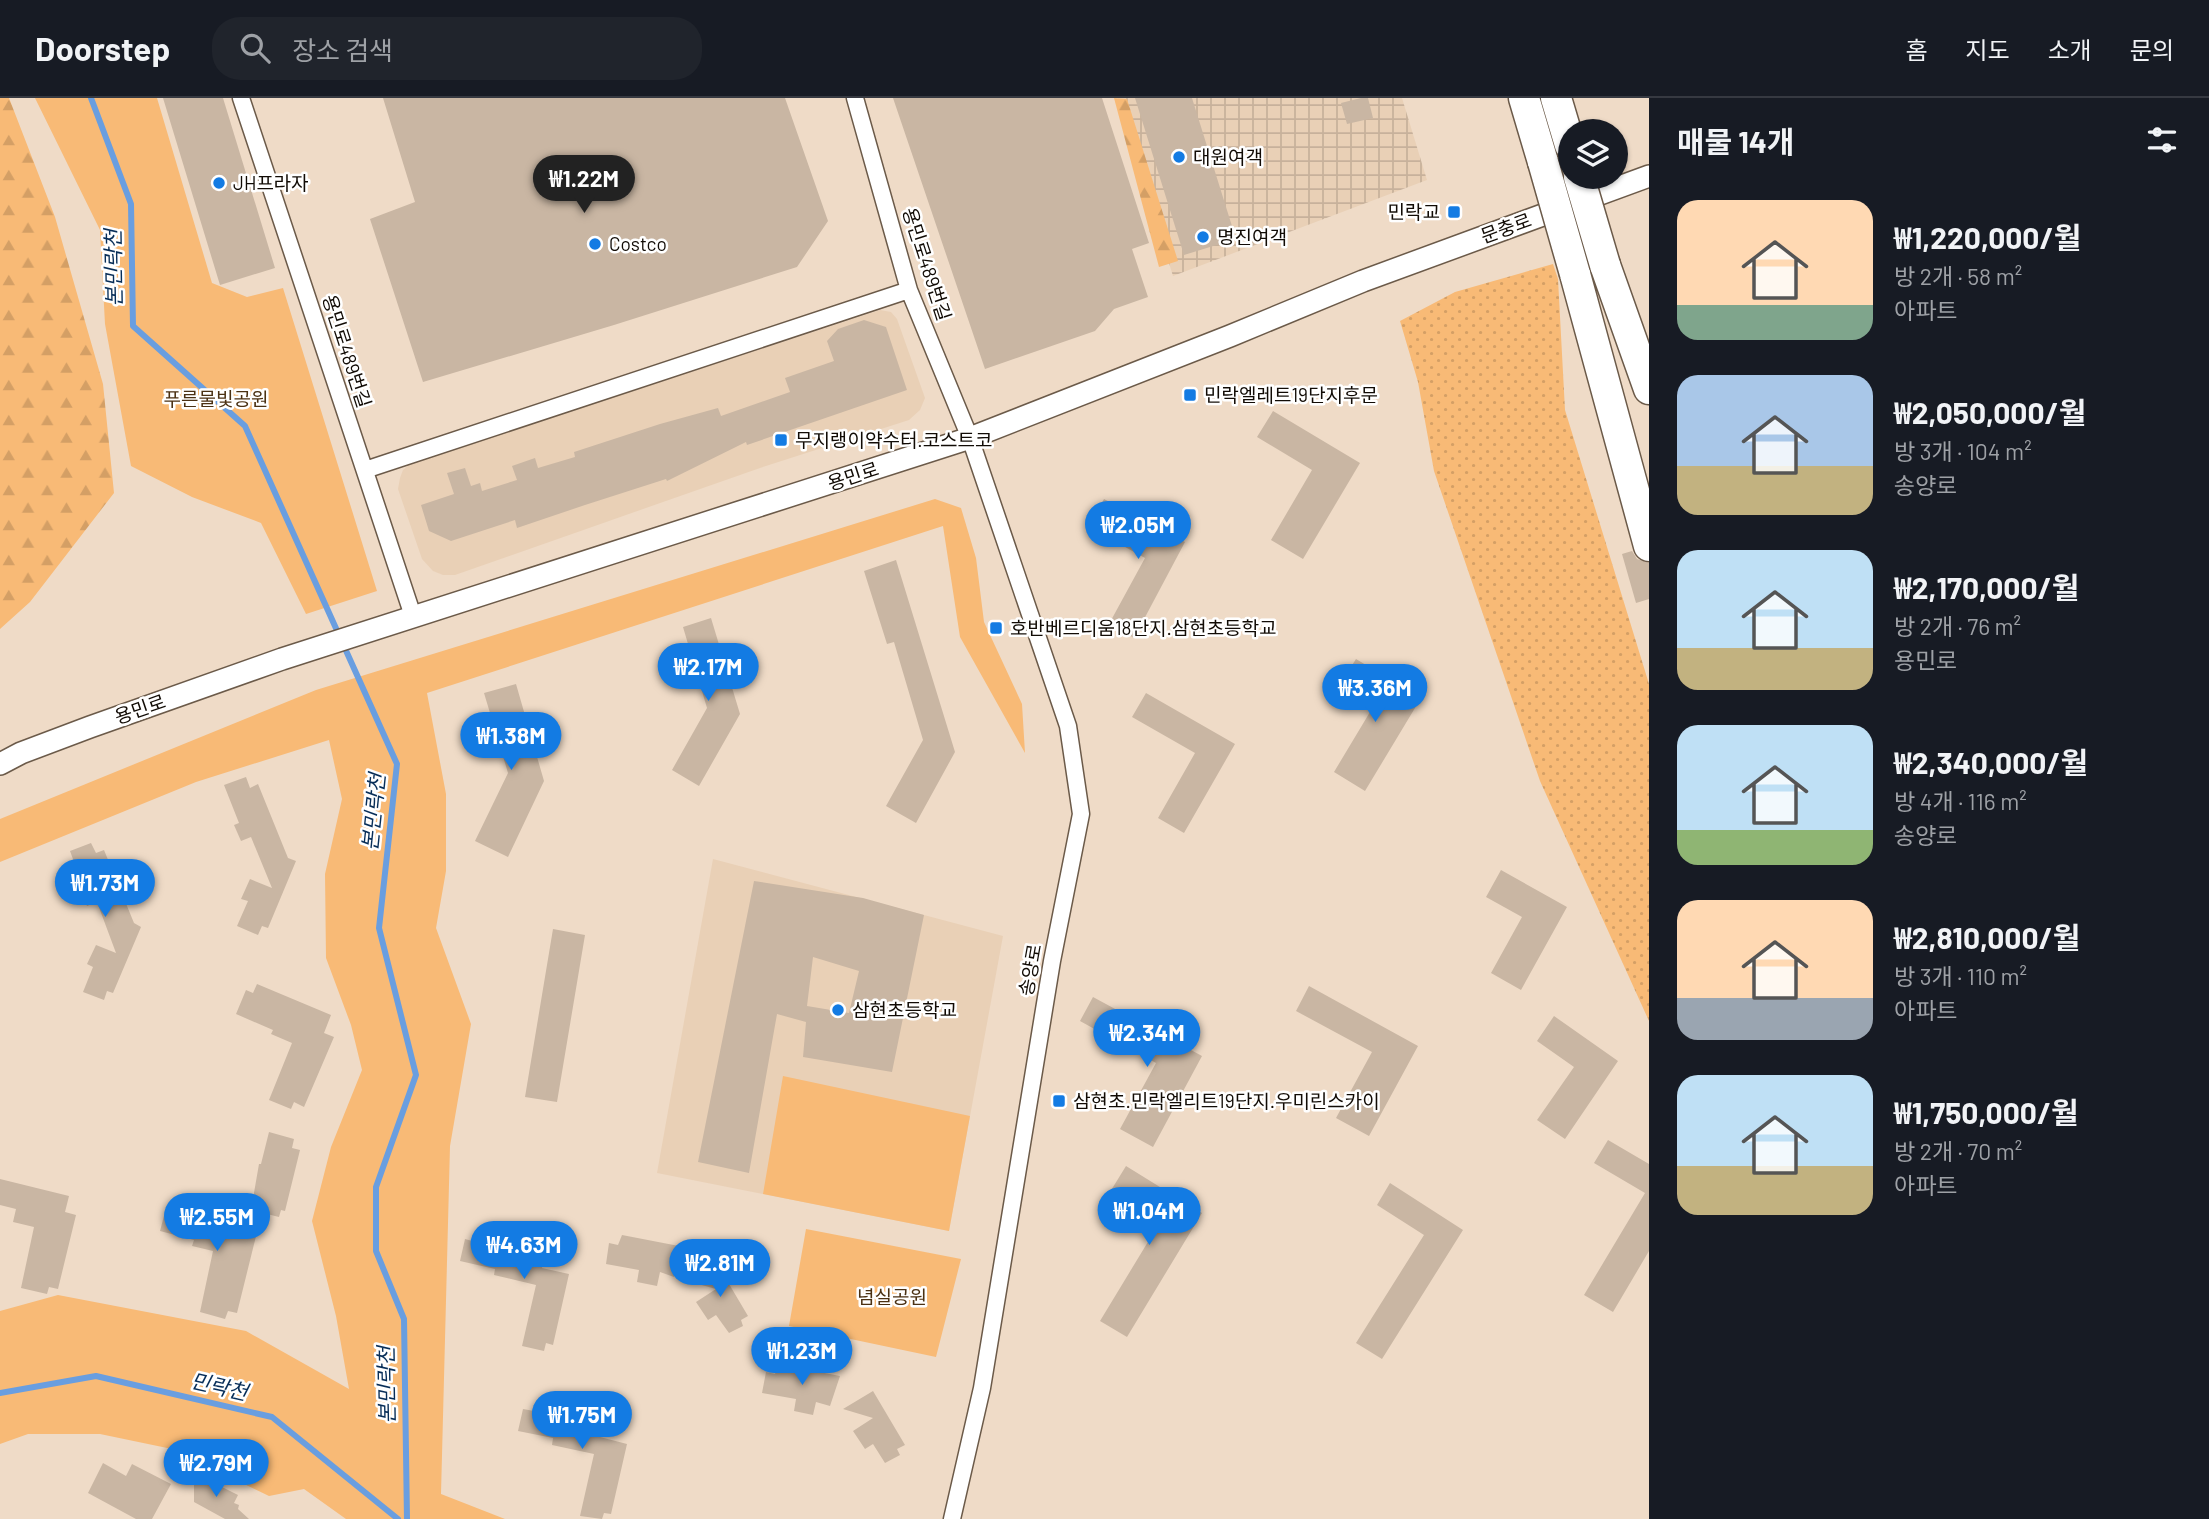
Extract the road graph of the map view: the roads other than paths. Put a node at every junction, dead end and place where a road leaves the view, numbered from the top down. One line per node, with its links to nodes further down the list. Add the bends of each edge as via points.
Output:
1 (241, 98): 12 (street, 용민로489번길)
2 (855, 98): 9 (street, 용민로489번길)
3 (1524, 98): 13 (highway, bridge)
4 (1556, 98): 5 (highway)
5 (1562, 119)
6 (1649, 176): 8 (street, 문충로)
7 (1583, 189): 10 (highway, bridge)
8 (1363, 281): 11 (street, 용민로)
9 (909, 289): 11 (street, 용민로489번길); 12 (street)
10 (1649, 389)
11 (971, 439): 14 (street, 용민로); 16 (street, 송양로, via 1068,726 1081,814 1052,961 978,1409)
12 (365, 470): 14 (street, 용민로489번길)
13 (1649, 546)
14 (413, 616): 15 (street, 용민로, via 90,727)
15 (0, 764)
16 (952, 1519)

